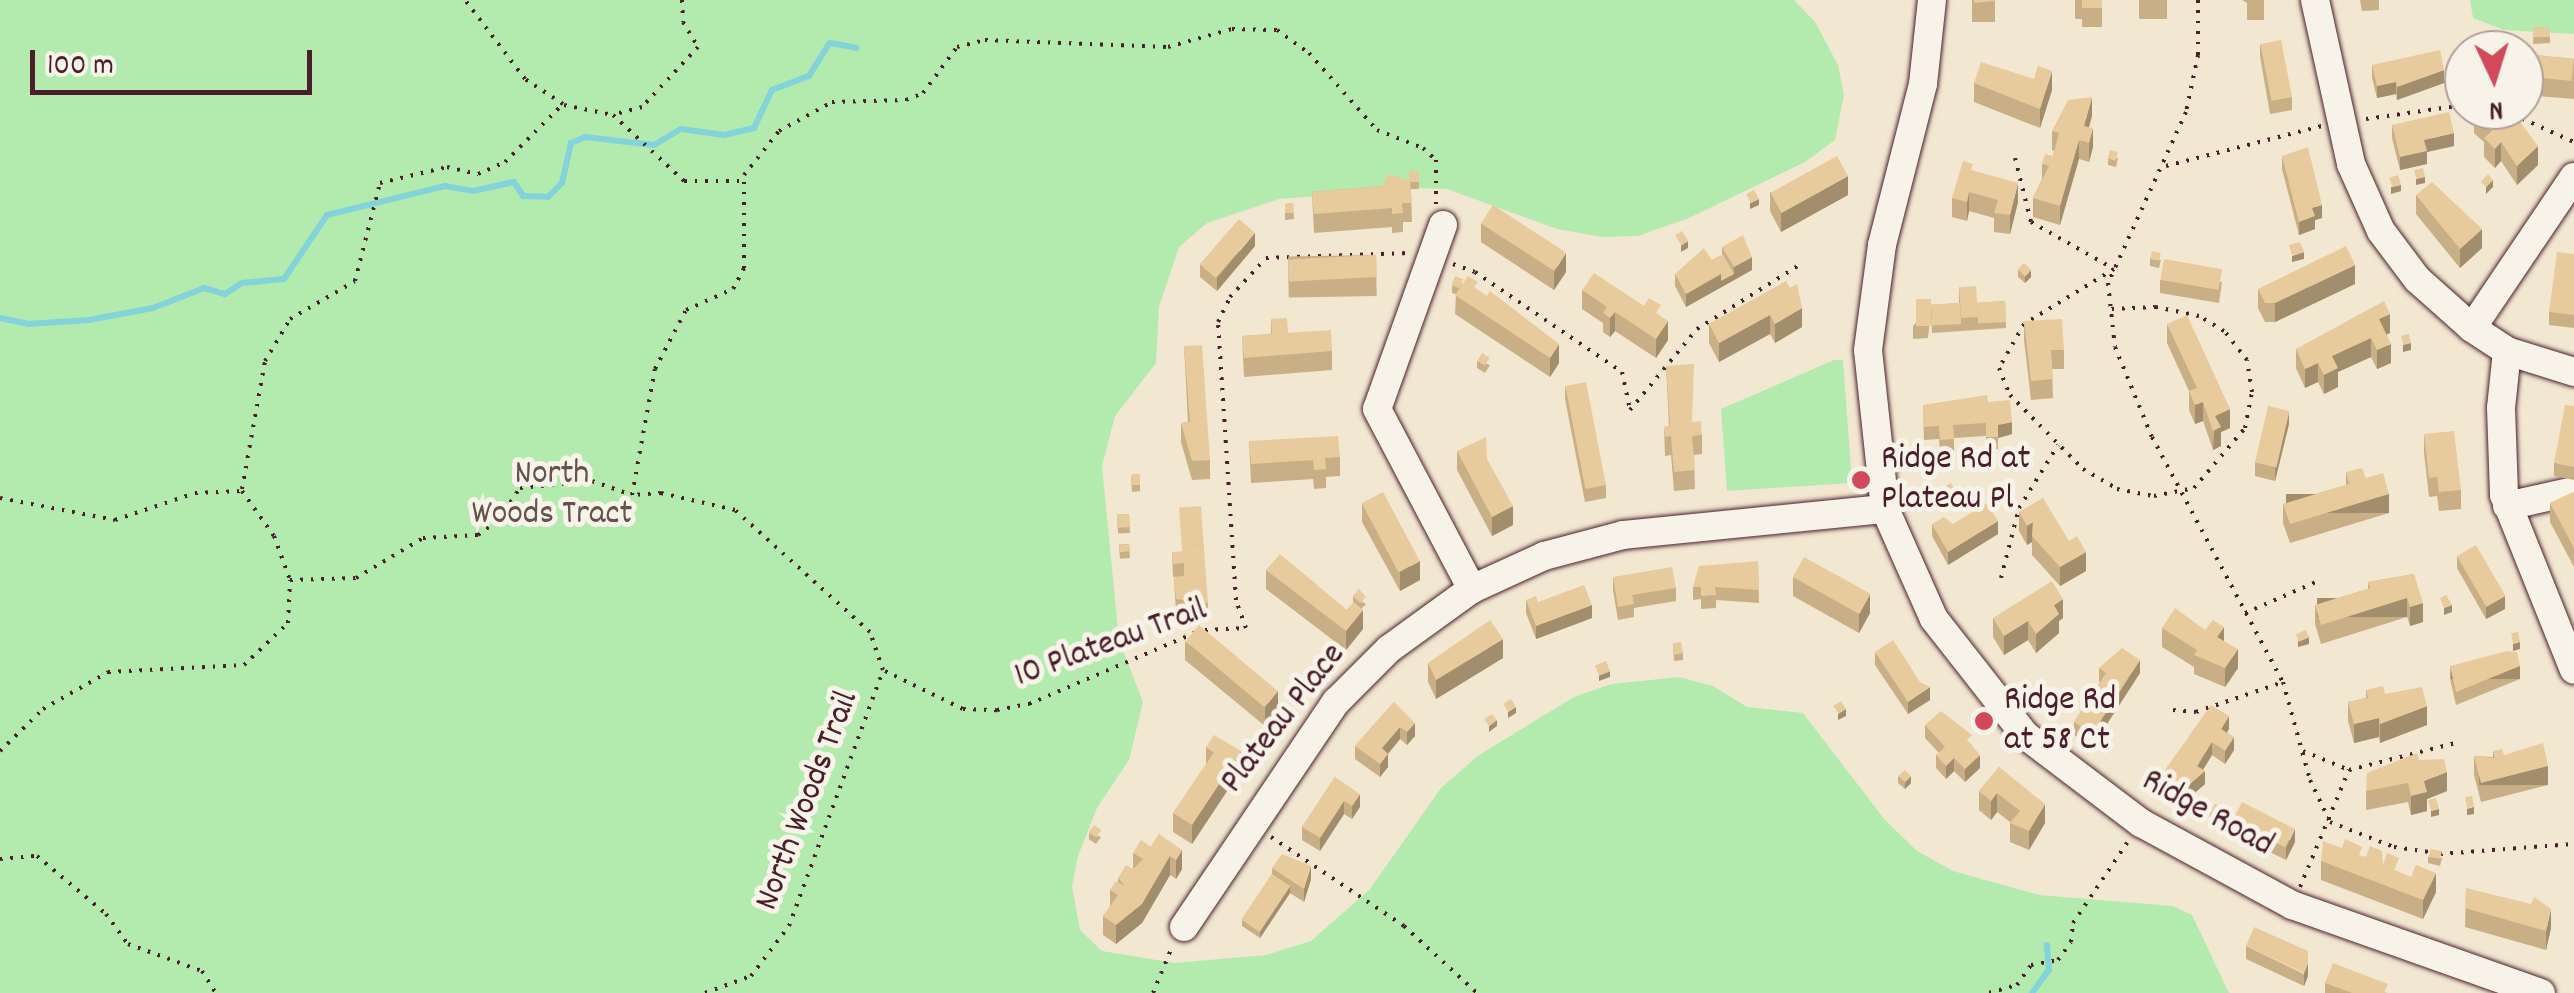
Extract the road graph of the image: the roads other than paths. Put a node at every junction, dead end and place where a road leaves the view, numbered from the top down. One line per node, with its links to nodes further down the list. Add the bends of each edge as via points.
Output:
1 (1932, 0): 10 (street, Ridge Road, via 1923,84 1870,319 1868,375)
2 (2315, 0): 5 (street, via 2340,121 2381,231 2416,279)
3 (2574, 176): 5 (street)
4 (1443, 225): 11 (street, via 1376,410)
5 (2472, 328): 6 (street)
6 (2507, 351): 7 (street); 9 (street, via 2500,460)
7 (2574, 372)
8 (2574, 491): 9 (street)
9 (2507, 506): 12 (street)
10 (1885, 509): 11 (street, Plateau Place, via 1604,539 1544,556); 14 (street, Ridge Road, via 1934,619 2025,735 2140,823 2292,904)
11 (1472, 589): 13 (street, Plateau Place, via 1406,634 1354,682)
12 (2574, 670)
13 (1184, 927)
14 (2541, 993)

